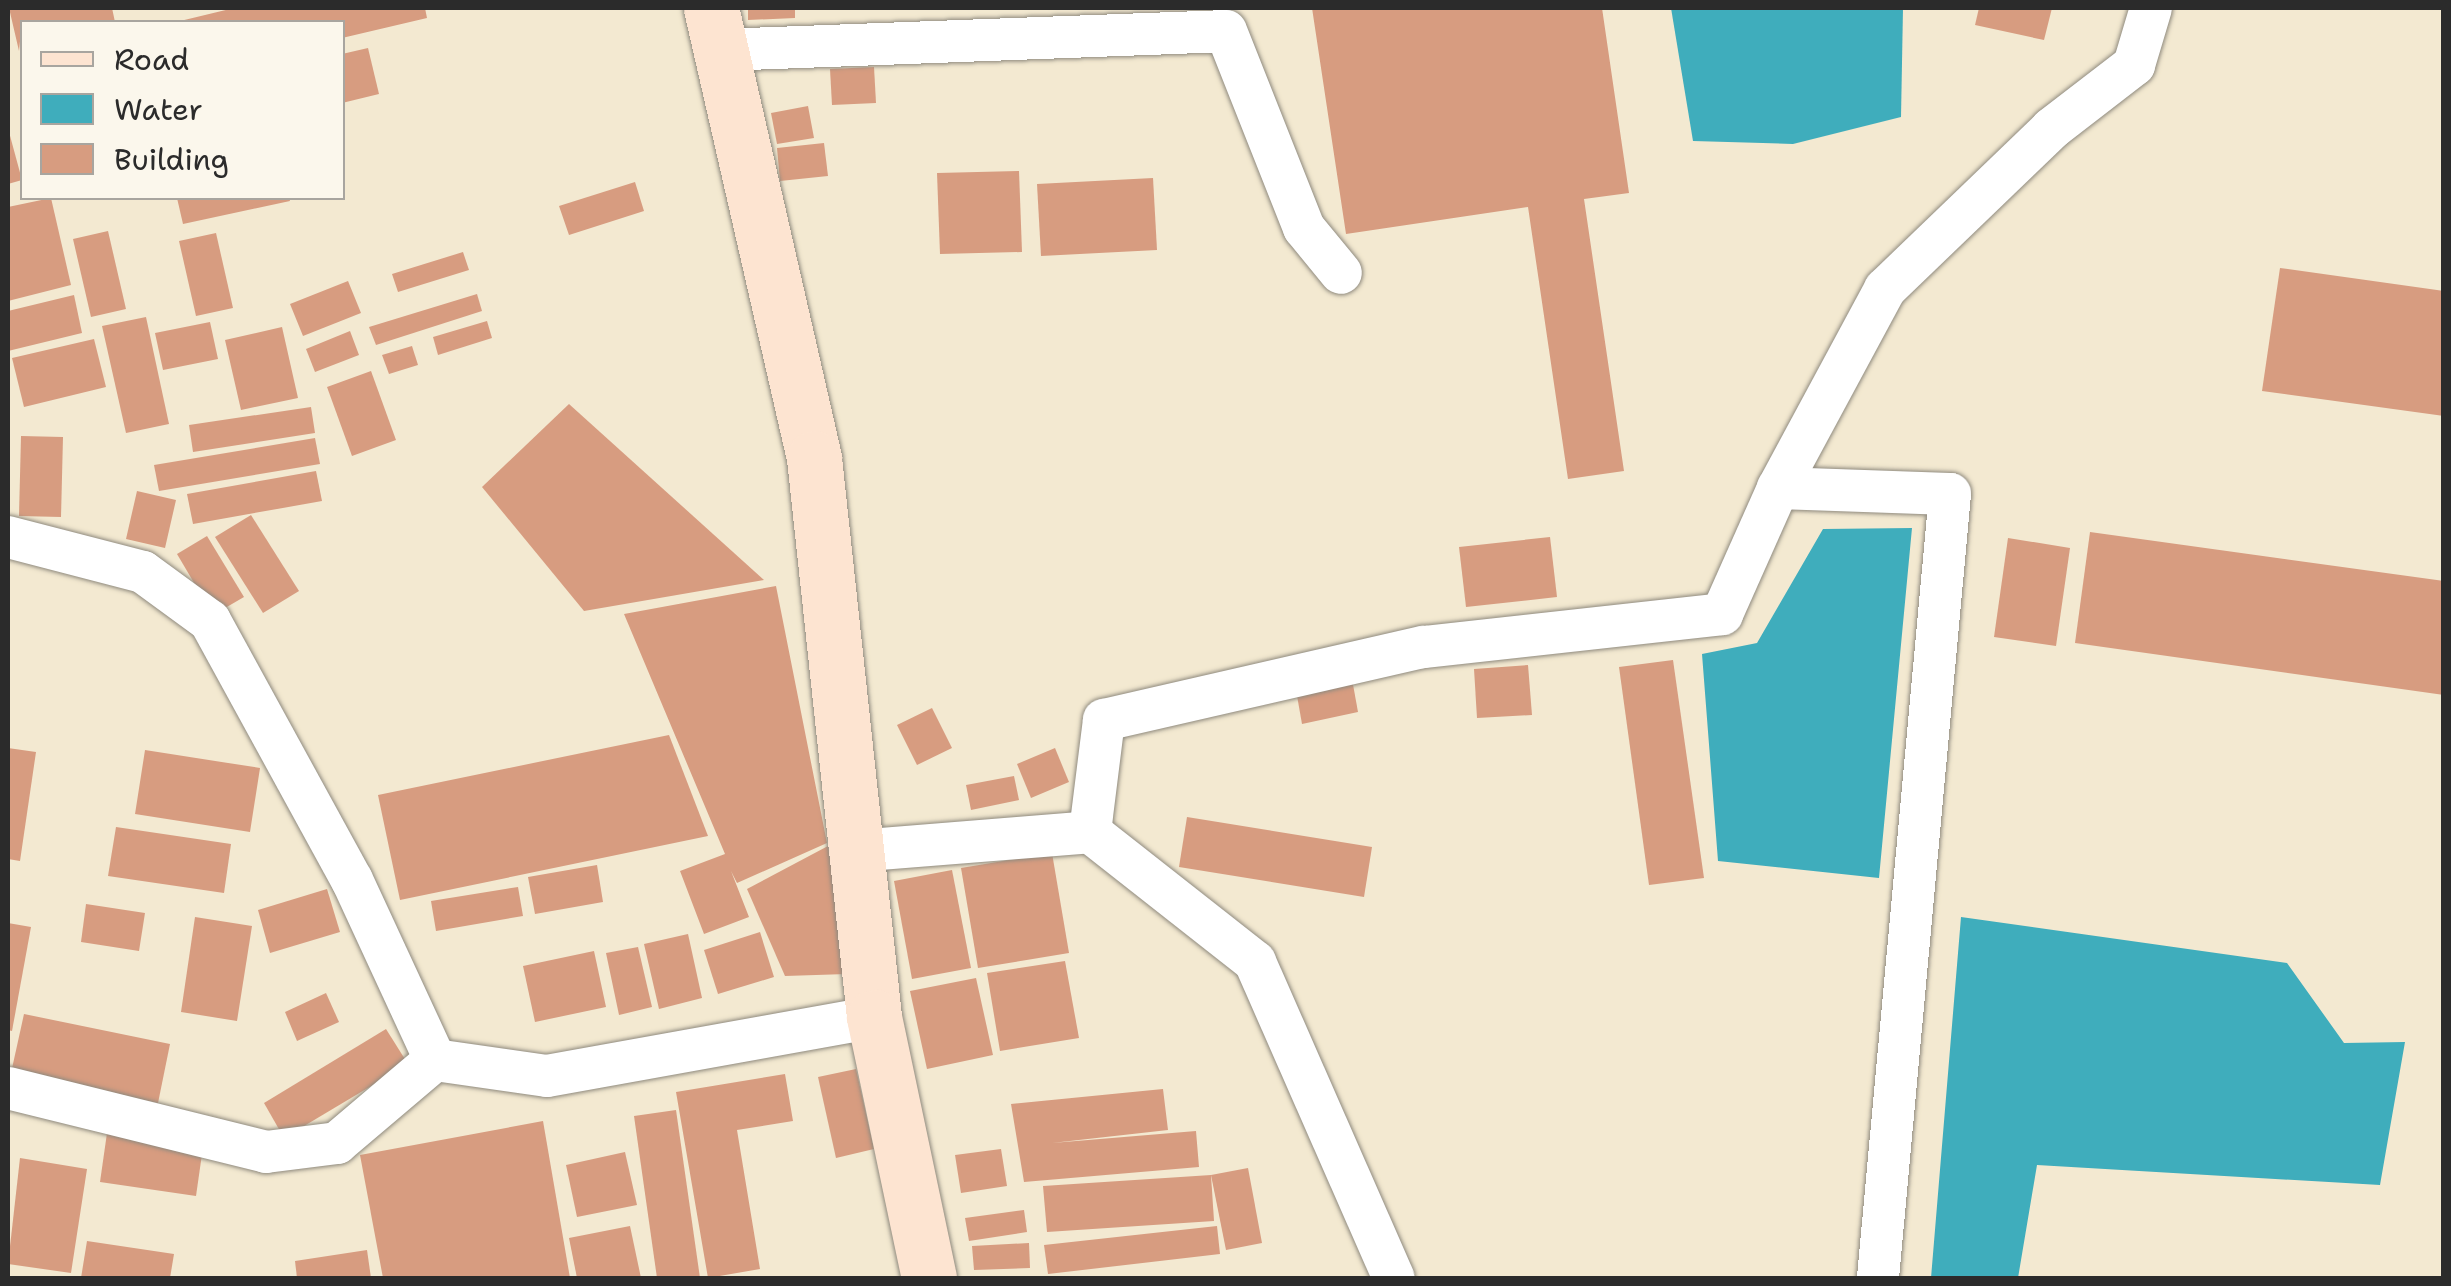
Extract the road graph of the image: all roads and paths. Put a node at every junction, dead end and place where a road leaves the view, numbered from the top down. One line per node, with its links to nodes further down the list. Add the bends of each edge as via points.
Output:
1 (2152, 8): 4 (street, via 2134,65 2051,129 1885,289)
2 (716, 29): 3 (street, via 1226,32 1304,228); 7 (street, via 814,458)
3 (1342, 273)
4 (1778, 488): 6 (street, via 1722,614 1424,646 1104,720); 13 (street, via 1950,494)
5 (8, 537): 9 (street, via 143,572 210,622 352,880)
6 (1090, 832): 7 (street); 12 (street, via 1255,962)
7 (856, 852): 8 (street)
8 (874, 1016): 9 (street, via 547,1076); 11 (street)
9 (435, 1060): 10 (street, via 337,1143 266,1152)
10 (8, 1088)
11 (929, 1278)
12 (1394, 1278)
13 (1878, 1278)

